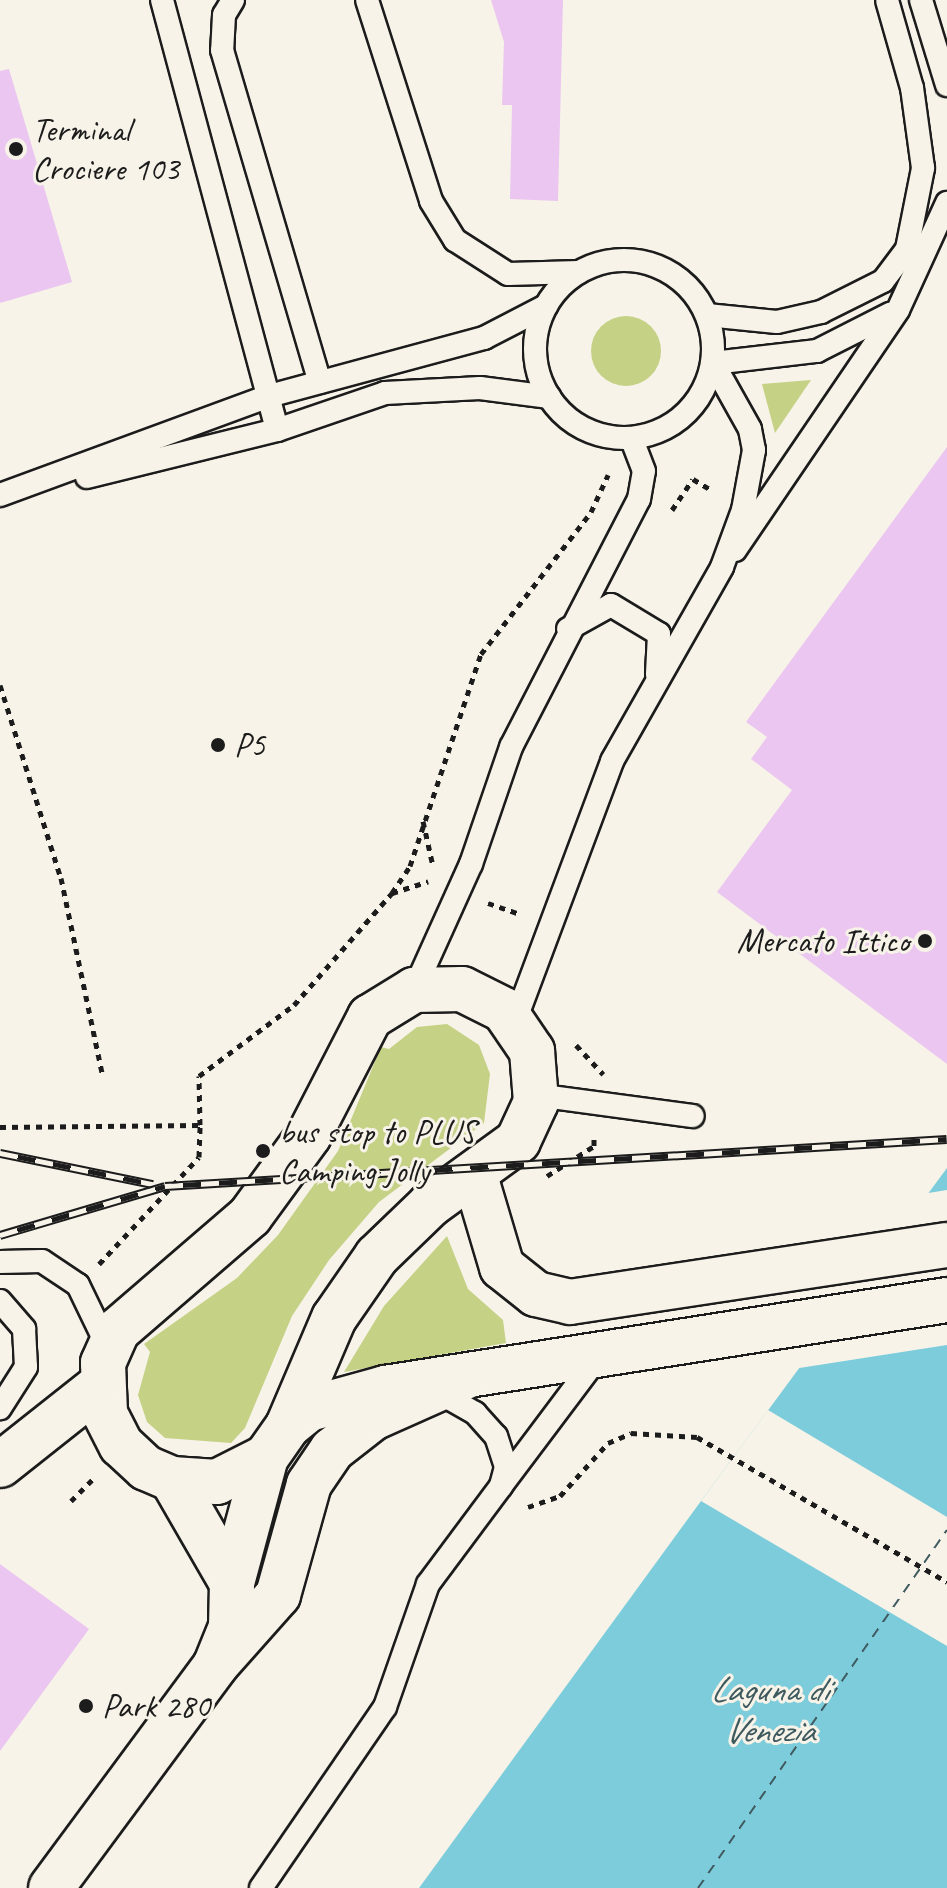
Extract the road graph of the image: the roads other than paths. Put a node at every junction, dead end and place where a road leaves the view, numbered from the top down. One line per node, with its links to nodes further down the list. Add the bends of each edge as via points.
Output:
1 (162, 0): 14 (lane)
2 (233, 0): 13 (lane, via 224,15 222,50)
3 (367, 0): 8 (lane, via 431,201 455,240 508,274)
4 (887, 0): 11 (lane, via 912,88 923,168 907,249 883,281 821,312 777,322)
5 (921, 0): 6 (lane)
6 (947, 85)
7 (947, 203): 10 (lane)
8 (579, 272): 9 (lane); 11 (lane, via 623,259 654,264 692,289)
9 (546, 306): 13 (lane, via 484,338); 15 (lane, via 535,352)
10 (898, 310): 12 (lane, via 817,351); 19 (lane, via 792,476)
11 (707, 315): 12 (lane)
12 (713, 363): 17 (lane, via 686,415); 19 (lane, via 736,394 754,450)
13 (320, 382): 14 (lane)
14 (269, 396): 16 (lane); 18 (lane)
15 (549, 397): 16 (lane, via 426,387); 17 (lane, via 576,425)
16 (277, 430): 18 (lane)
17 (632, 439): 20 (lane, via 644,471 640,494)
18 (0, 497)
19 (722, 567): 21 (lane)
20 (568, 629): 21 (lane, via 611,605 659,634); 22 (lane, via 511,747 471,864)
21 (656, 679): 23 (lane, via 581,832)
22 (414, 990): 23 (street, via 462,989); 32 (street, via 383,1005 360,1029 309,1135 250,1216 129,1316)
23 (515, 1021): 24 (street, via 532,1051)
24 (537, 1095): 25 (lane); 26 (street, via 518,1141)
25 (693, 1116)
26 (475, 1176): 27 (street, via 489,1241 518,1283 570,1302); 35 (street, via 403,1229 346,1298)
27 (947, 1245)
28 (0, 1262): 32 (lane, via 42,1261 78,1285)
29 (947, 1300): 31 (street)
30 (0, 1301): 34 (lane, via 24,1329 26,1367)
31 (610, 1354): 33 (street); 38 (lane)
32 (104, 1366): 36 (street); 37 (street, via 121,1445)
33 (452, 1384): 35 (street, via 357,1393 309,1409); 38 (lane, via 496,1436 506,1467); 40 (street, via 373,1418 332,1450 309,1484 288,1577 252,1632)
34 (0, 1408)
35 (277, 1441): 37 (street, via 217,1482); 39 (street)
36 (0, 1465)
37 (172, 1479): 39 (street)
38 (498, 1490): 42 (lane, via 428,1584 385,1707)
39 (232, 1583): 40 (street, via 231,1627)
40 (215, 1666): 41 (street)
41 (51, 1888)
42 (261, 1888)

